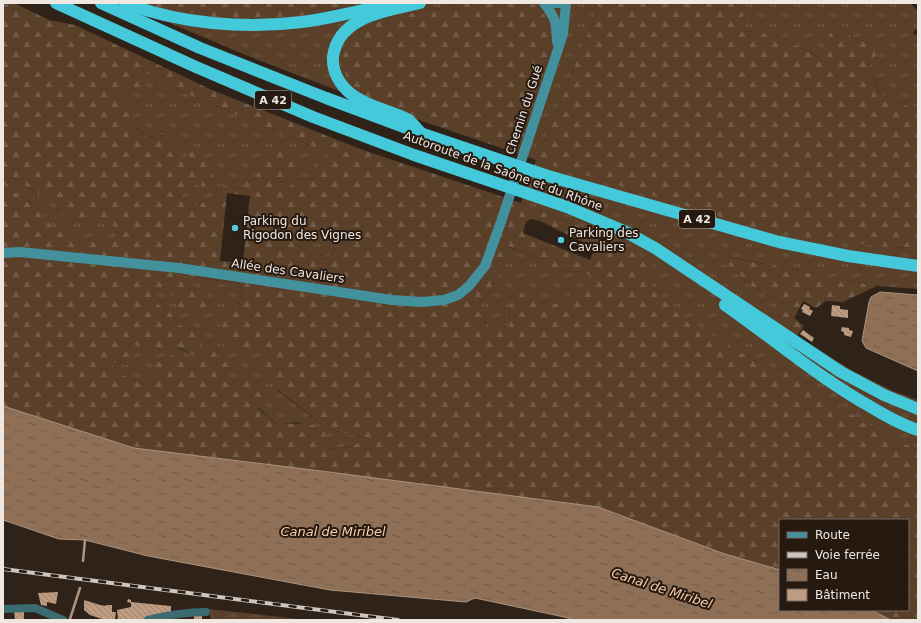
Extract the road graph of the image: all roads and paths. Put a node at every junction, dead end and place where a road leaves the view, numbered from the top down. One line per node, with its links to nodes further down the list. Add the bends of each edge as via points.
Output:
1 (56, 3): 12 (highway, Autoroute de la Saône et du Rhône / A 42, via 313,117)
2 (101, 3): 10 (highway, Autoroute de la Saône et du Rhône / A 42, via 200,48)
3 (125, 3): 4 (highway, via 194,20 250,26 330,18)
4 (394, 3)
5 (420, 3): 10 (highway, via 374,14 350,26 338,40 333,60 337,78 352,95 408,120)
6 (545, 3): 7 (street); 9 (street, Chemin du Gué, via 556,23)
7 (558, 3)
8 (566, 3): 9 (street, Chemin du Gué, via 563,34)
9 (557, 52): 11 (street, Chemin du Gué)
10 (423, 134): 14 (highway, Autoroute de la Saône et du Rhône / A 42, via 548,176 779,242)
11 (509, 199): 13 (street, Allée des Cavaliers, via 485,266 469,286 458,295 444,300 392,300 179,268 20,252)
12 (596, 219): 17 (highway, Autoroute de la Saône et du Rhône / A 42, via 655,248 840,372); 18 (highway, via 659,258 852,396 889,418)
13 (3, 253)
14 (848, 256): 15 (highway); 16 (highway, Autoroute de la Saône et du Rhône / A 42)
15 (918, 258)
16 (918, 266)
17 (918, 409)
18 (918, 430)
19 (3, 609): 21 (street, via 35,608)
20 (206, 612): 23 (street, via 170,614)
21 (45, 617): 22 (street)
22 (63, 620)
23 (148, 620)

